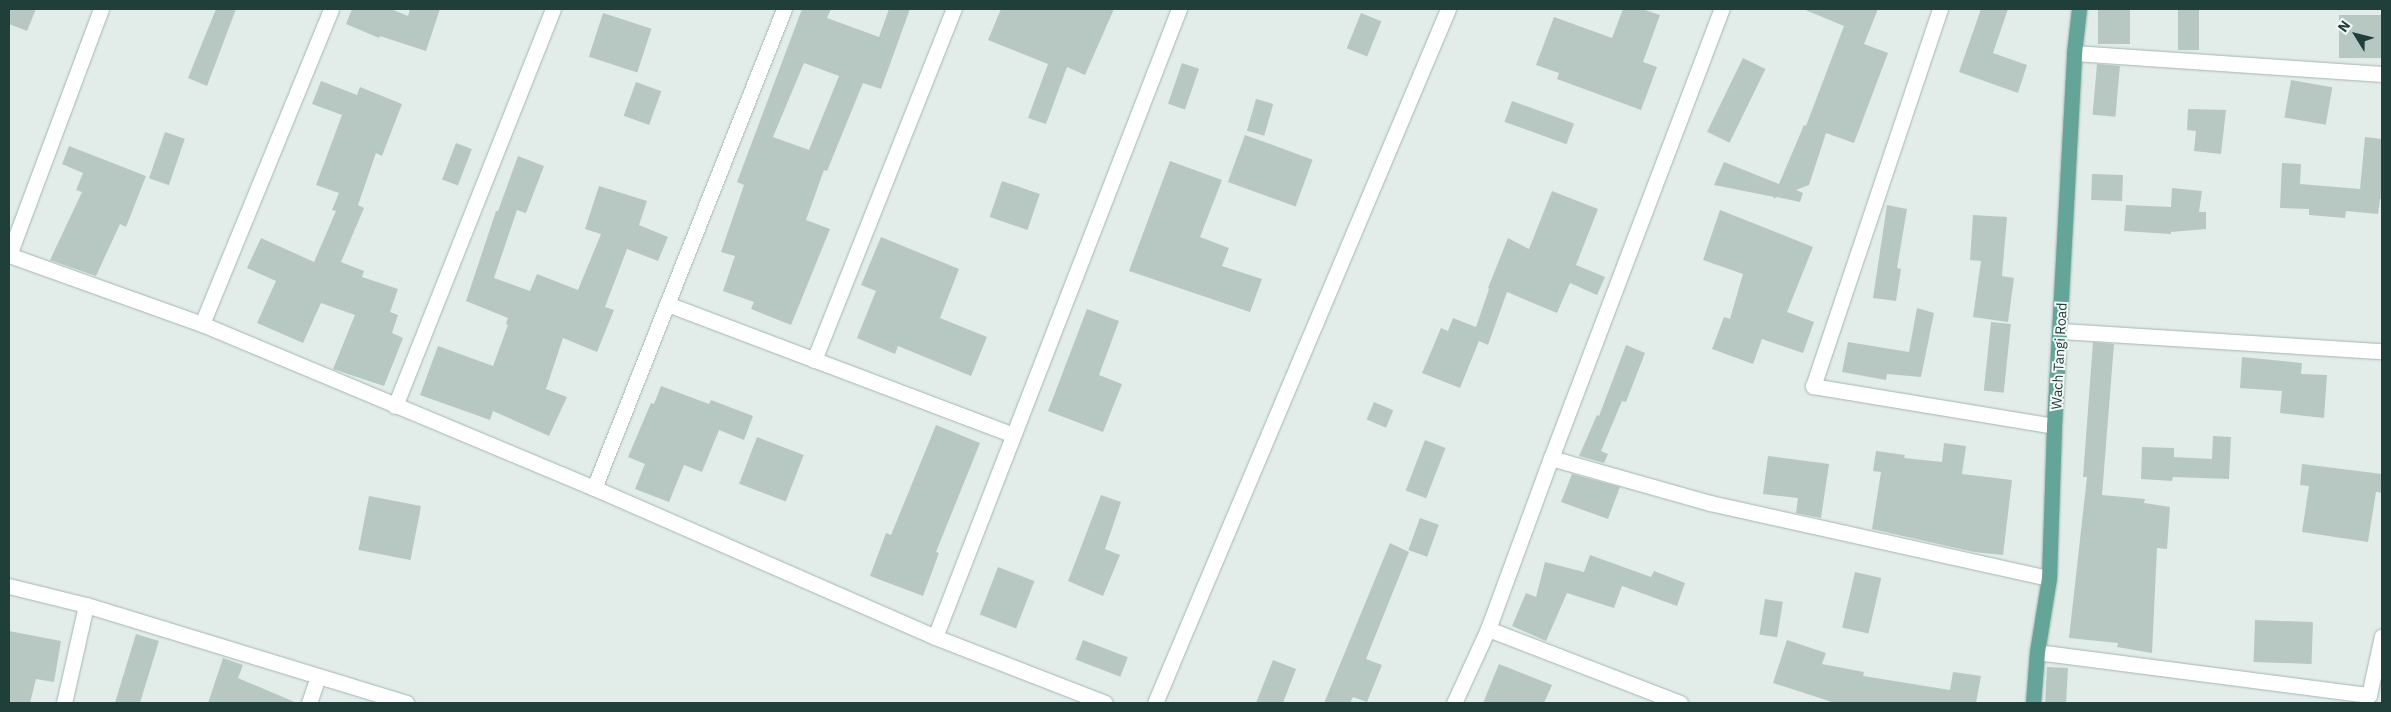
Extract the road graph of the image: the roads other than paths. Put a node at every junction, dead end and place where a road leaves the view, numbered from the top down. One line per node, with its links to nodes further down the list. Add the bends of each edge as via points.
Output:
1 (101, 9): 13 (street)
2 (331, 9): 15 (street)
3 (552, 9): 19 (street)
4 (784, 9): 14 (street)
5 (954, 9): 18 (street)
6 (1179, 9): 21 (street)
7 (1448, 9): 36 (street)
8 (1722, 9): 22 (street)
9 (1940, 9): 20 (street, via 1813,386)
10 (2079, 9): 11 (main road, Wach Tangi Road)
11 (2074, 53): 12 (street); 16 (main road, Wach Tangi Road)
12 (2382, 74)
13 (9, 255): 15 (street)
14 (667, 304): 18 (street); 23 (street)
15 (202, 324): 19 (street)
16 (2061, 331): 17 (street); 20 (main road, Wach Tangi Road)
17 (2382, 351)
18 (814, 360): 21 (street)
19 (395, 406): 23 (street)
20 (2054, 426): 24 (main road, Wach Tangi Road)
21 (1013, 435): 29 (street)
22 (1551, 458): 24 (street, via 1710,503); 27 (street)
23 (594, 488): 29 (street)
24 (2049, 578): 30 (main road, Wach Tangi Road)
25 (9, 586): 26 (street)
26 (86, 605): 31 (street); 32 (street)
27 (1488, 629): 37 (street); 38 (street)
28 (2382, 636): 30 (street, via 2369,696)
29 (935, 637): 35 (street)
30 (2037, 652): 39 (main road, Wach Tangi Road)
31 (318, 677): 33 (street); 34 (street)
32 (64, 703)
33 (309, 703)
34 (406, 703)
35 (1105, 703)
36 (1155, 703)
37 (1454, 703)
38 (1680, 703)
39 (2033, 703)

